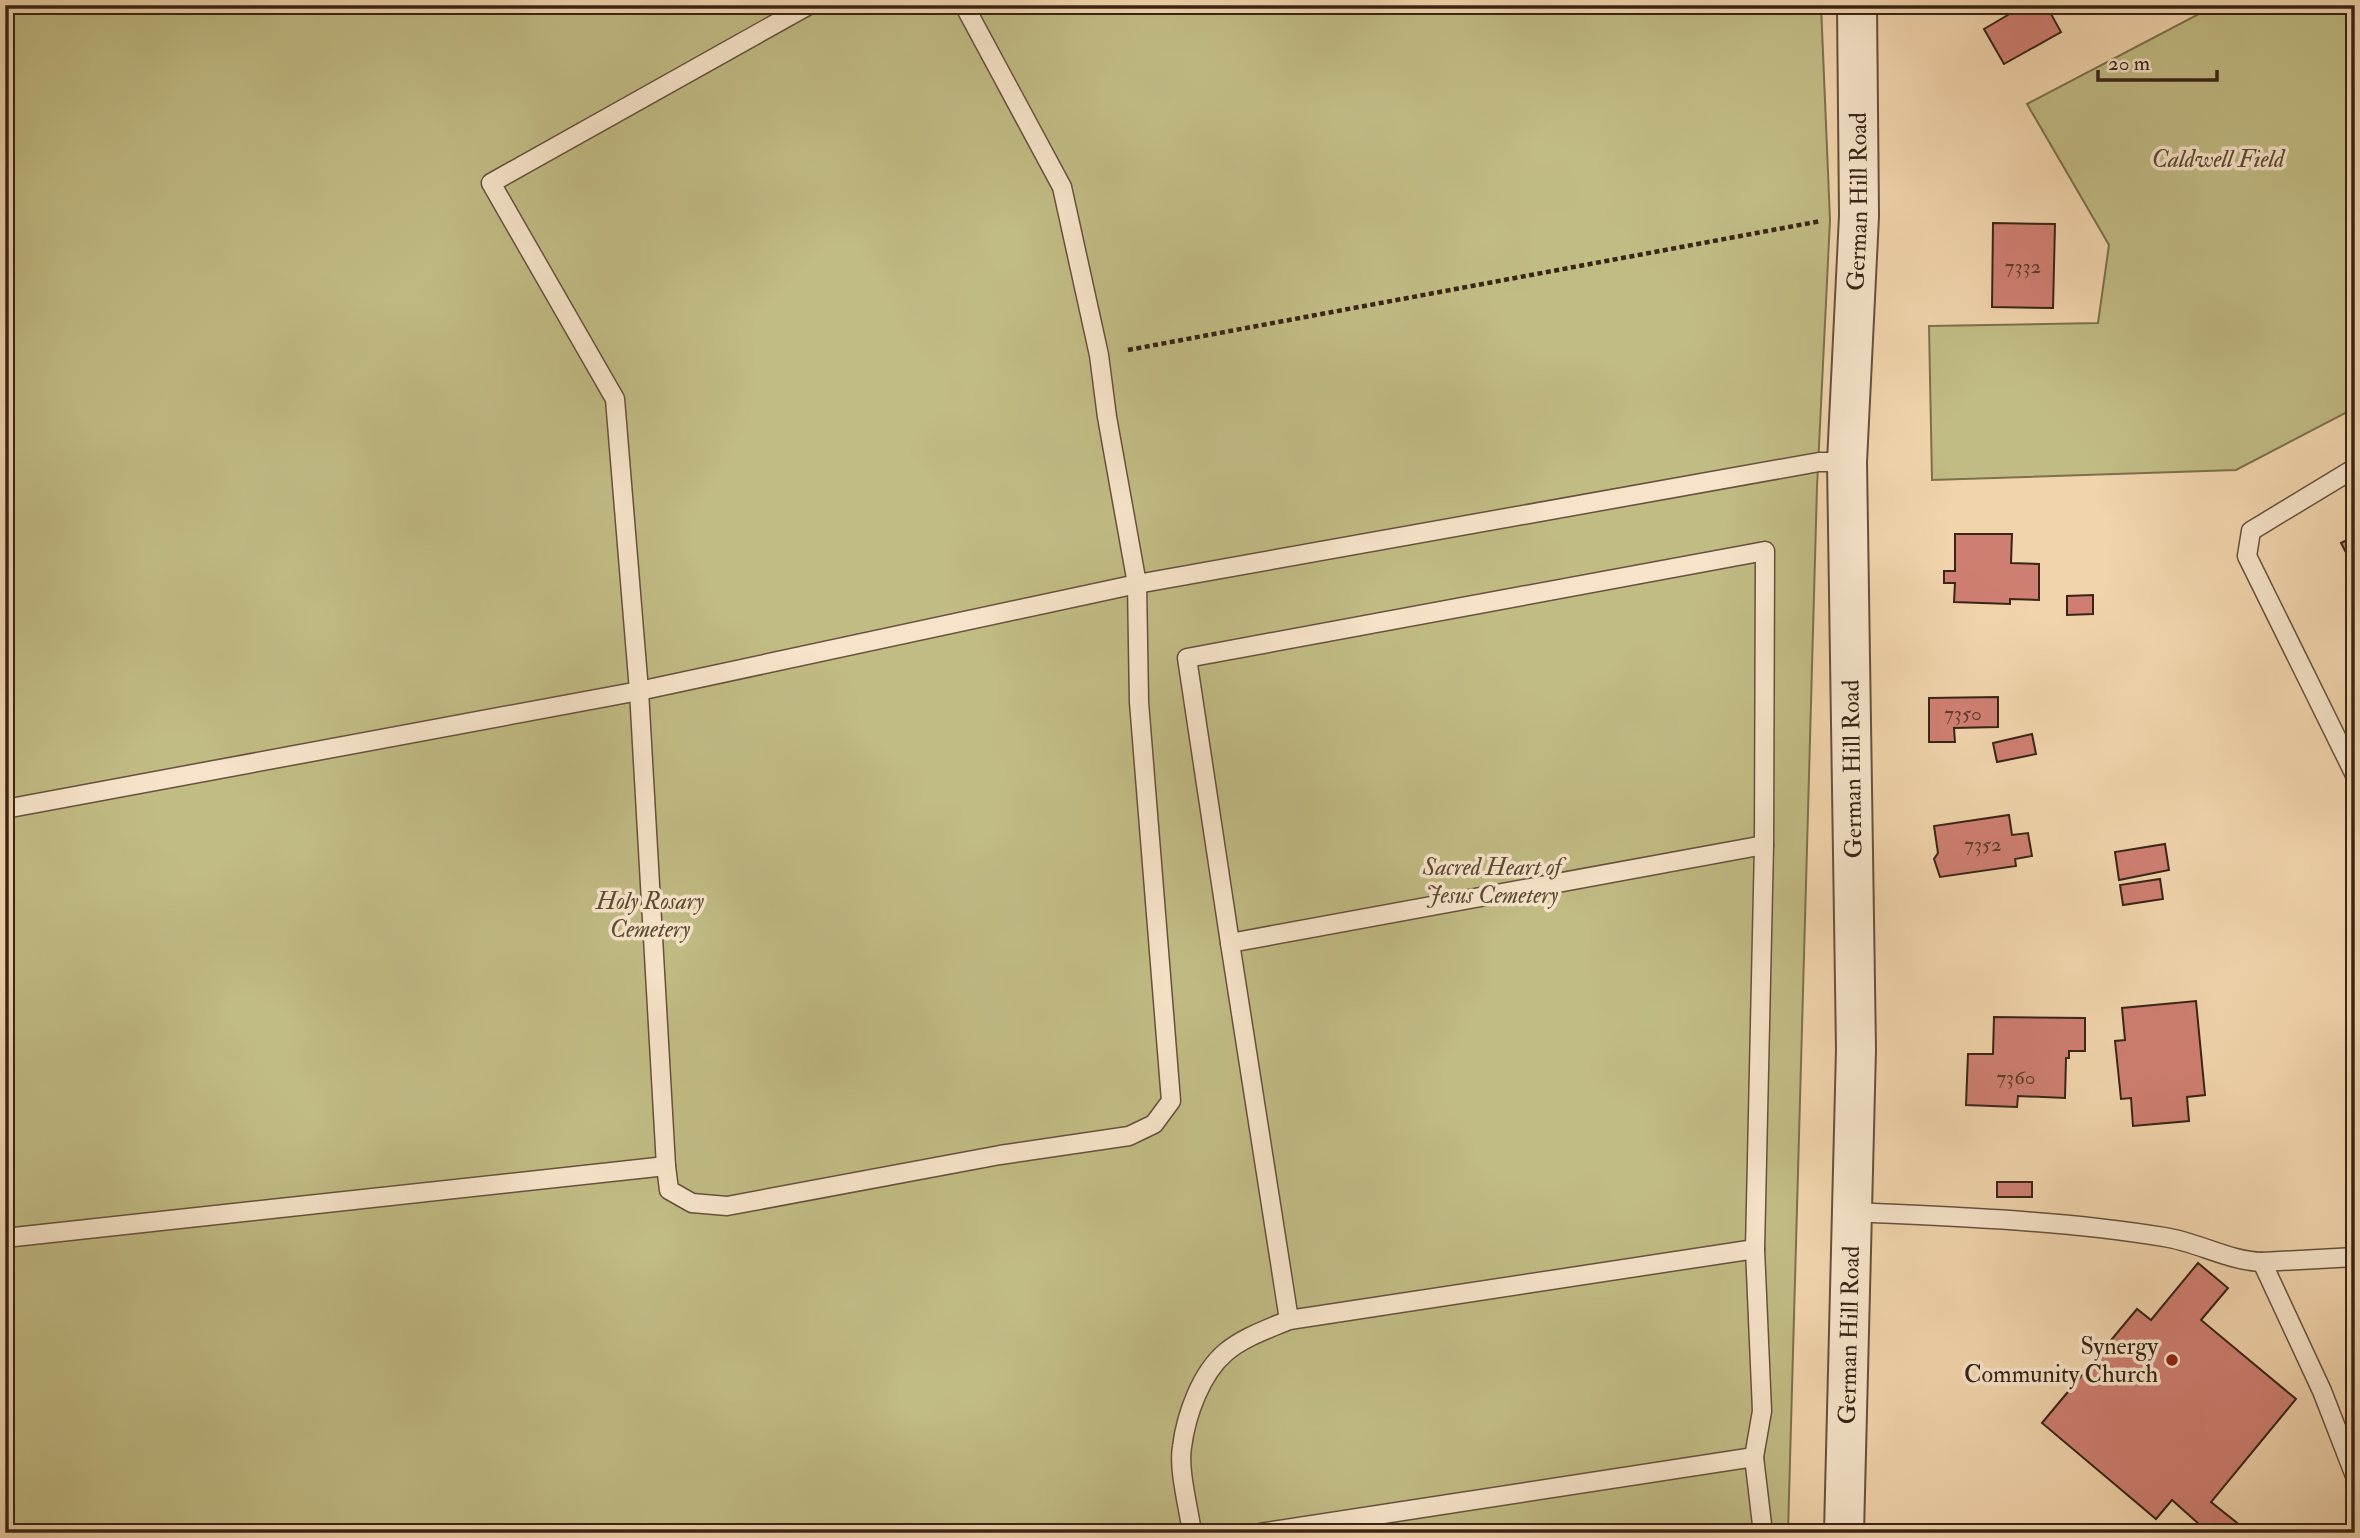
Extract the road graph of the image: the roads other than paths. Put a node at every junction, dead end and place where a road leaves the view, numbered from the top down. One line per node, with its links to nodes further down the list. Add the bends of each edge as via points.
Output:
1 (809, 5): 7 (lane, via 491,183 615,399)
2 (964, 5): 6 (lane, via 1062,187 1099,355)
3 (1857, 5): 4 (street, German Hill Road, via 1858,216)
4 (1847, 462): 6 (lane, via 1819,462); 13 (street, German Hill Road, via 1856,1049)
5 (2355, 468): 8 (lane, via 2251,531 2247,556)
6 (1138, 584): 7 (lane); 12 (lane, via 1139,702 1171,1101 1154,1124 1129,1136 727,1206 692,1203 669,1190)
7 (639, 691): 9 (lane); 12 (lane)
8 (2355, 775)
9 (5, 809)
10 (1764, 845): 11 (lane); 11 (lane, via 1765,551 1186,658); 15 (lane)
11 (1230, 943): 18 (lane)
12 (666, 1166): 14 (lane)
13 (1852, 1212): 17 (lane, via 2043,1222 2168,1237); 24 (street, German Hill Road)
14 (5, 1238)
15 (1755, 1248): 18 (lane); 19 (lane, via 1762,1411)
16 (2355, 1257): 17 (lane)
17 (2262, 1262): 20 (lane, via 2322,1391)
18 (1289, 1320): 21 (lane, via 1227,1352 1205,1377 1181,1449)
19 (1754, 1457): 22 (lane); 23 (lane)
20 (2355, 1476)
21 (1192, 1533)
22 (1259, 1533)
23 (1763, 1533)
24 (1844, 1533)

